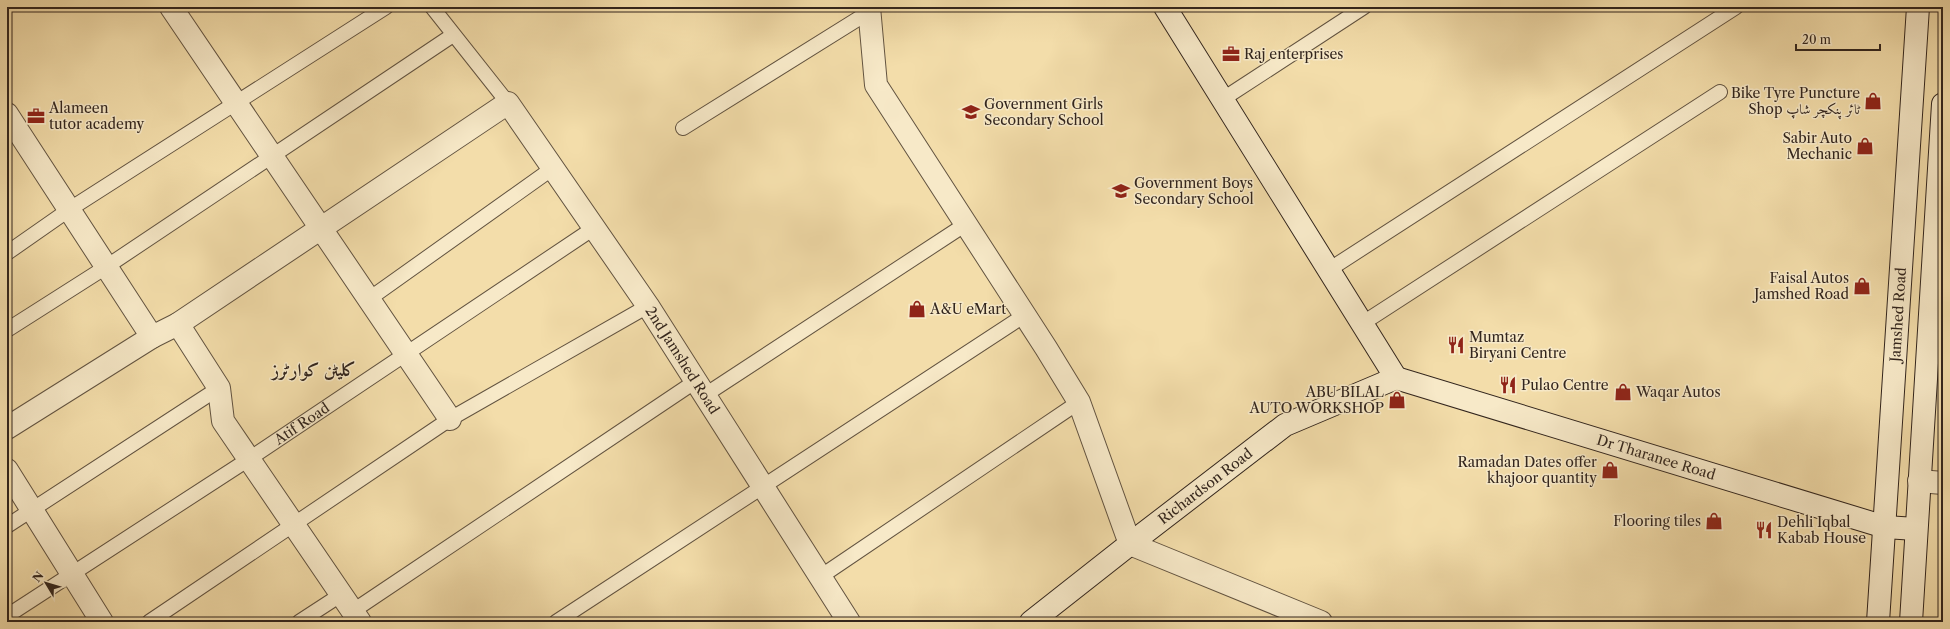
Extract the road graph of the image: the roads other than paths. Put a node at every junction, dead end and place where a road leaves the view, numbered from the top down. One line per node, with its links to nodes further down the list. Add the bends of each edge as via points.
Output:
1 (171, 7): 12 (street)
2 (386, 7): 12 (lane)
3 (432, 7): 9 (lane)
4 (1165, 7): 11 (street)
5 (1364, 7): 11 (lane)
6 (1736, 7): 26 (lane)
7 (1918, 7): 49 (street, Jamshed Road)
8 (869, 10): 17 (lane); 21 (street, via 876,85)
9 (453, 35): 13 (lane); 18 (lane)
10 (1720, 92): 31 (lane)
11 (1224, 99): 26 (street)
12 (236, 103): 18 (street); 20 (lane)
13 (508, 103): 19 (street, 2nd Jamshed Road); 22 (street)
14 (1943, 104): 16 (street)
15 (7, 114): 20 (street)
16 (1943, 118): 43 (street)
17 (683, 128)
18 (271, 156): 22 (street); 25 (lane)
19 (553, 168): 23 (street, 2nd Jamshed Road); 27 (lane)
20 (70, 209): 24 (lane); 25 (street)
21 (966, 224): 29 (street); 37 (lane)
22 (321, 228): 27 (street); 30 (street)
23 (594, 228): 28 (street, 2nd Jamshed Road); 34 (lane, Atif Road)
24 (7, 253)
25 (106, 267): 32 (lane); 33 (street)
26 (1330, 269): 31 (street)
27 (369, 299): 34 (street)
28 (648, 306): 37 (street, 2nd Jamshed Road); 39 (lane)
29 (1025, 316): 38 (street); 45 (lane)
30 (178, 324): 33 (street); 36 (street)
31 (1363, 324): 35 (street)
32 (7, 330)
33 (152, 337): 40 (street)
34 (406, 354): 39 (street); 41 (lane, Atif Road)
35 (1396, 378): 49 (street, Dr Tharanee Road); 51 (street, Richardson Road, via 1285,425)
36 (219, 388): 41 (street, via 223,421); 46 (lane)
37 (701, 388): 45 (street, 2nd Jamshed Road); 54 (lane)
38 (1079, 402): 51 (street); 53 (lane)
39 (450, 419): 47 (lane)
40 (7, 428)
41 (250, 459): 47 (street); 52 (lane, Atif Road)
42 (7, 470): 46 (street)
43 (1919, 481): 44 (street); 50 (street)
44 (1943, 483)
45 (763, 487): 53 (street, 2nd Jamshed Road); 59 (lane)
46 (32, 510): 48 (lane); 52 (street)
47 (293, 523): 54 (street); 57 (lane)
48 (7, 526)
49 (1885, 527): 50 (street, Dr Tharanee Road); 63 (street, Jamshed Road)
50 (1916, 529): 64 (street)
51 (1130, 544): 61 (street, Richardson Road); 62 (street)
52 (72, 574): 55 (lane, Atif Road); 56 (street)
53 (820, 577): 60 (street, 2nd Jamshed Road)
54 (352, 609): 58 (lane)
55 (7, 616)
56 (102, 622)
57 (149, 622)
58 (299, 622)
59 (556, 622)
60 (849, 622)
61 (1031, 622)
62 (1321, 622)
63 (1878, 622)
64 (1911, 622)

